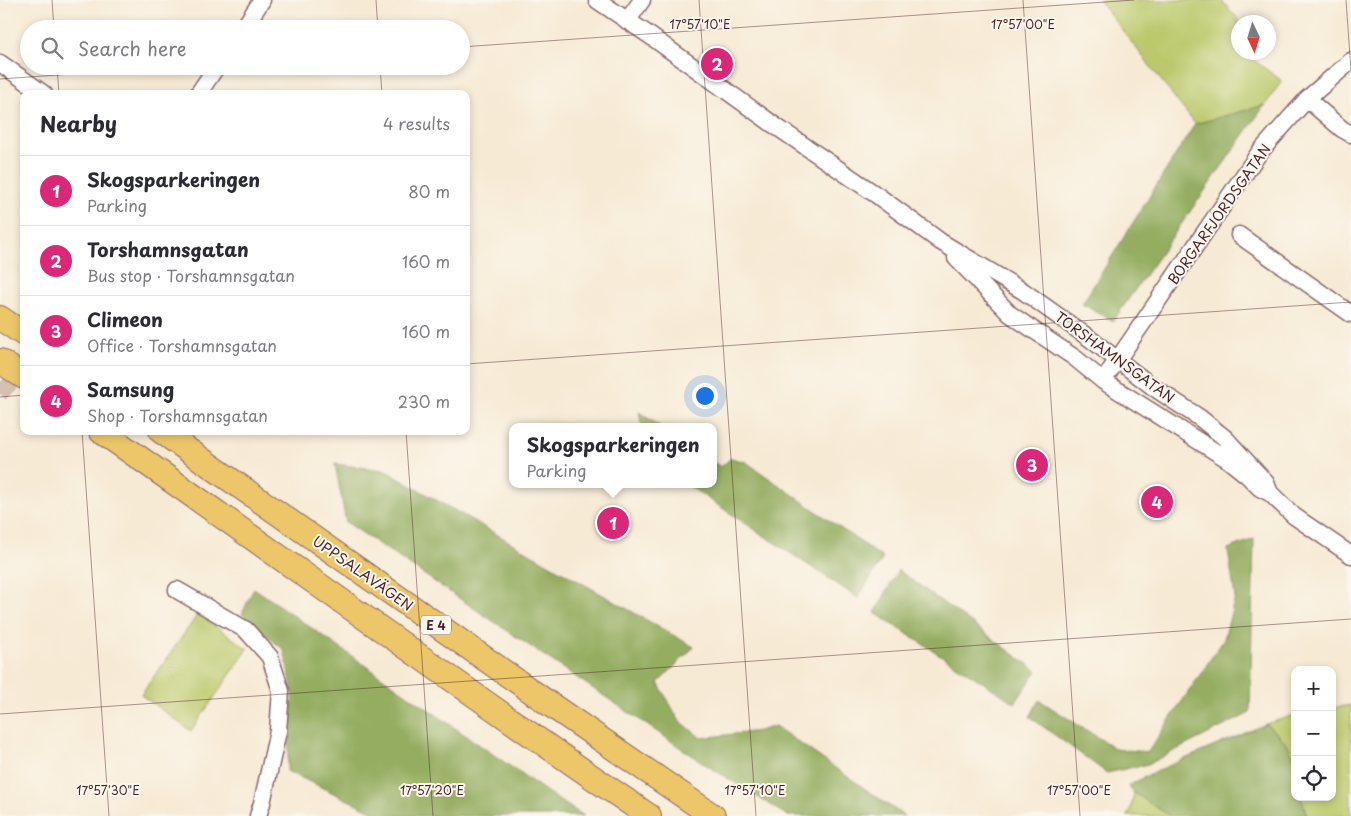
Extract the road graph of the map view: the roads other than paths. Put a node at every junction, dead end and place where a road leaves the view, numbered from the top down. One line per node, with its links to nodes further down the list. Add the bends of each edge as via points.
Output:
1 (262, 0): 4 (street)
2 (596, 0): 5 (street, TORSHAMNSGATAN)
3 (642, 0): 5 (street)
4 (249, 20)
5 (628, 21): 14 (street, TORSHAMNSGATAN)
6 (1351, 61): 11 (street, BORGARFJORDSGATAN)
7 (0, 62): 9 (street)
8 (211, 75): 10 (street)
9 (38, 90)
10 (201, 90)
11 (1306, 99): 12 (street); 18 (street, BORGARFJORDSGATAN, via 1260,153)
12 (1351, 134)
13 (1239, 235): 15 (street)
14 (941, 242): 18 (street, TORSHAMNSGATAN, via 1022,291); 21 (street, TORSHAMNSGATAN, via 1010,314 1075,358)
15 (1351, 314)
16 (0, 318): 17 (highway)
17 (20, 331)
18 (1118, 359): 21 (street, BORGARFJORDSGATAN); 24 (street, TORSHAMNSGATAN, via 1225,438 1266,483)
19 (0, 360): 20 (highway)
20 (20, 374)
21 (1102, 381): 24 (street, TORSHAMNSGATAN, via 1227,459)
22 (107, 435): 28 (highway, E 4, via 525,732)
23 (167, 435): 29 (highway, UPPSALAVÄGEN / E 4)
24 (1270, 493): 25 (street, TORSHAMNSGATAN, via 1294,516)
25 (1351, 555)
26 (177, 590): 27 (street, via 246,630 270,656 281,691 278,731)
27 (258, 816)
28 (649, 816)
29 (713, 816)

